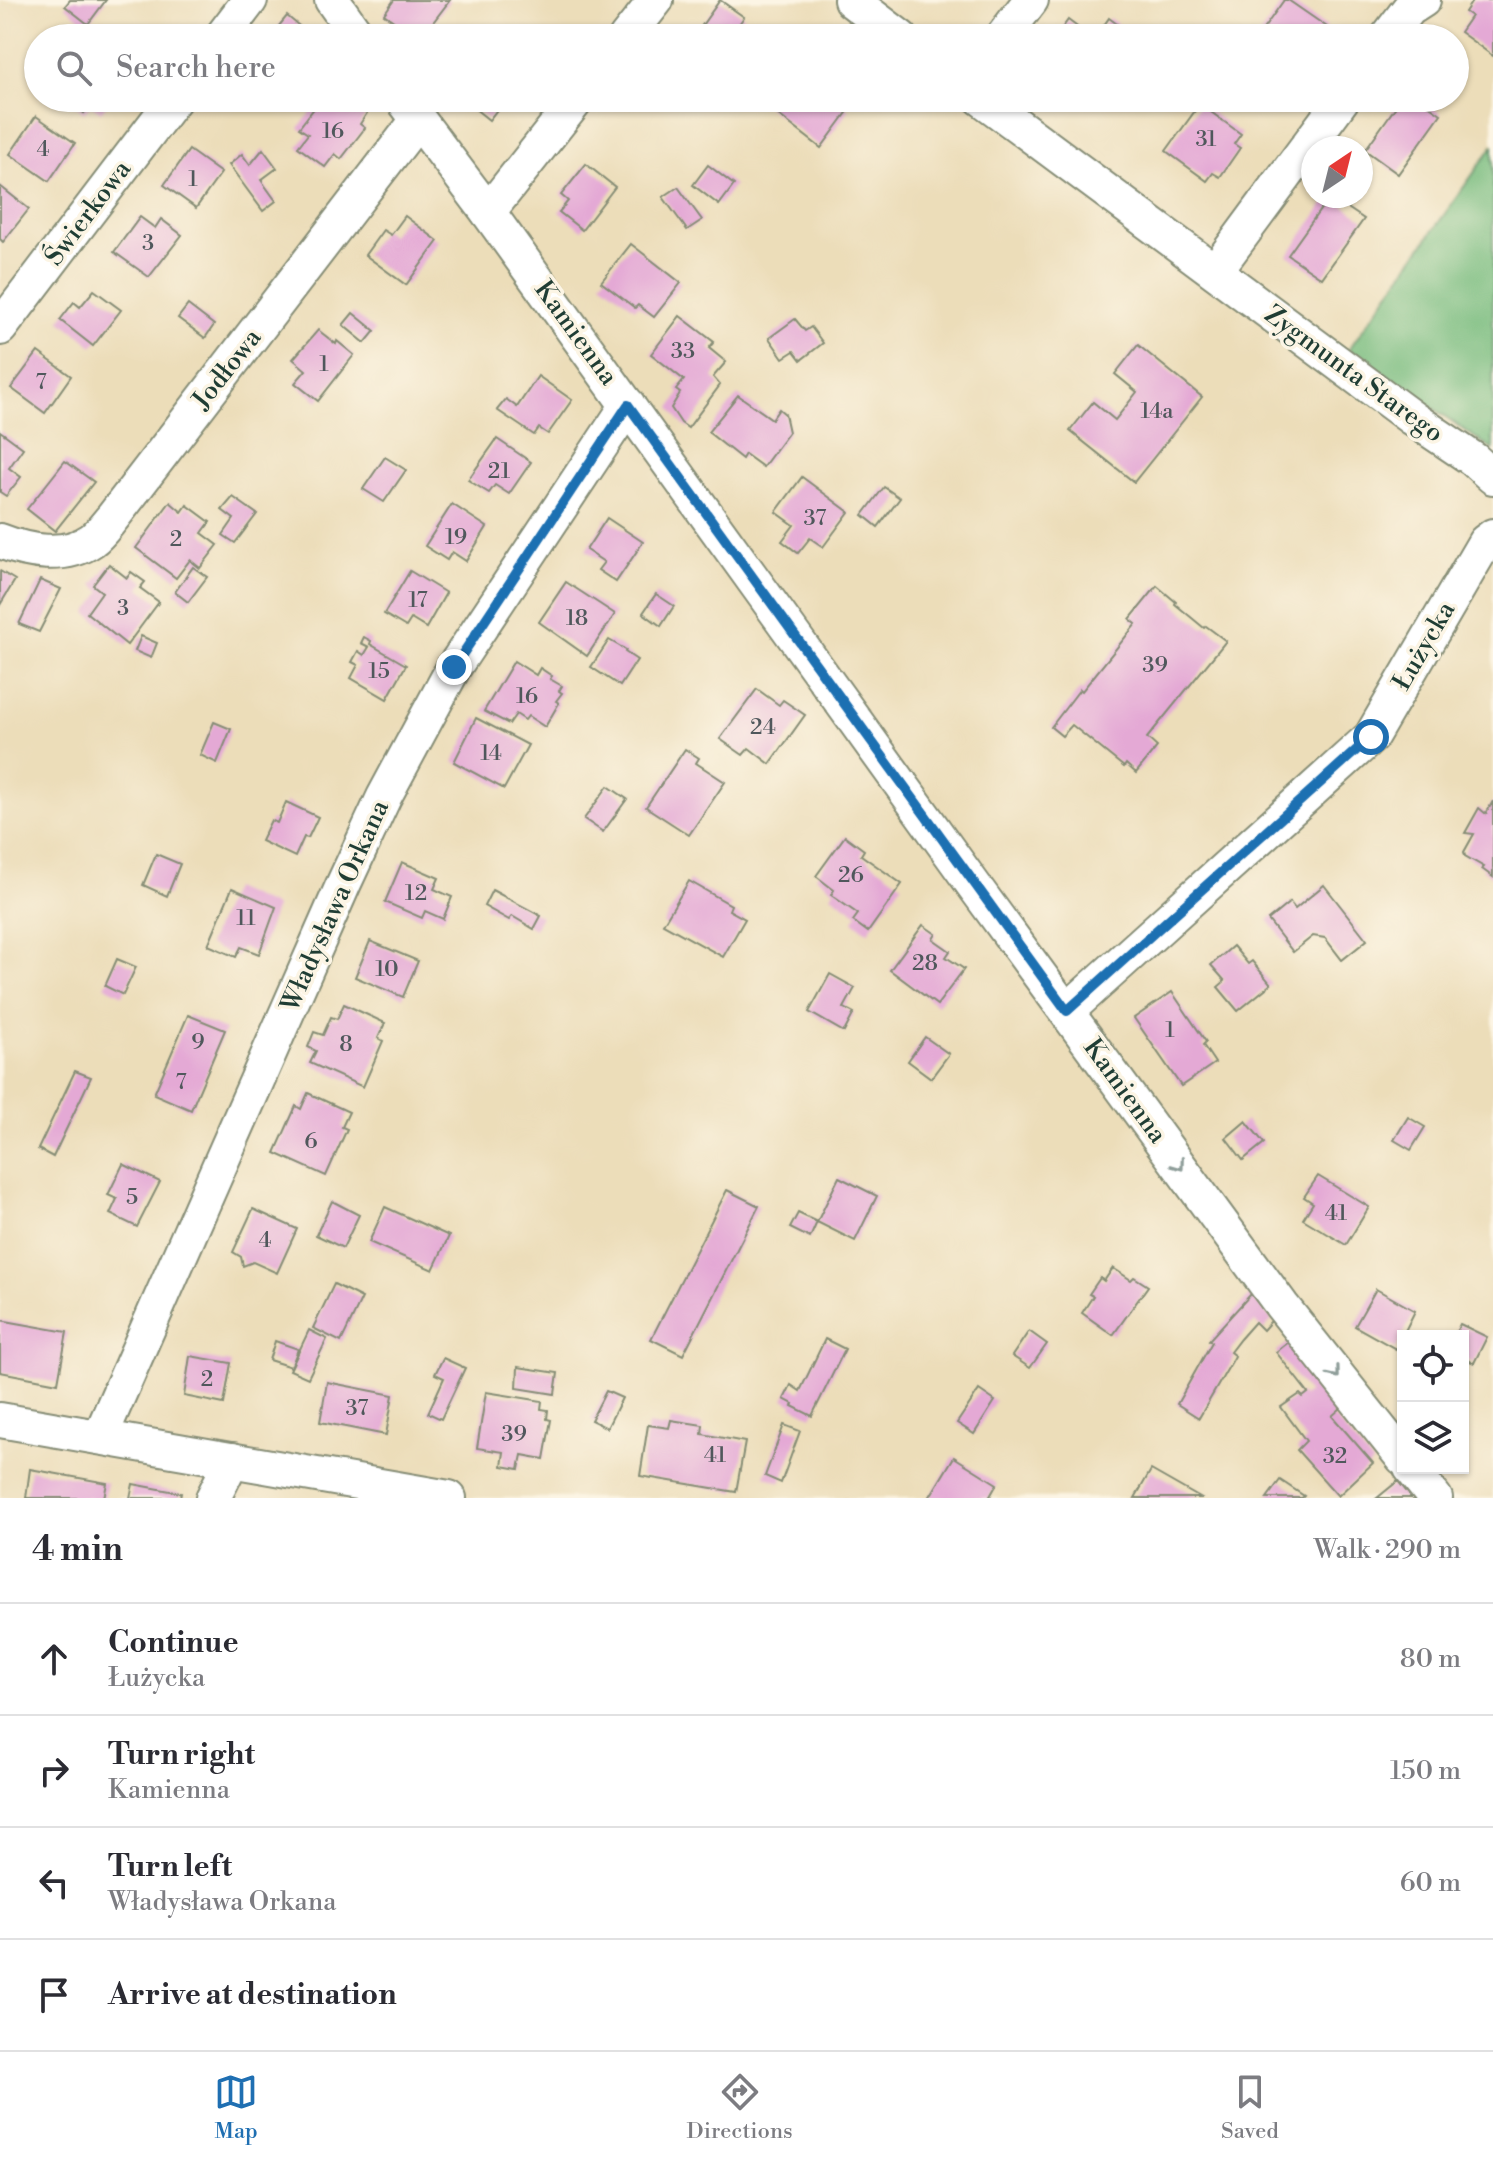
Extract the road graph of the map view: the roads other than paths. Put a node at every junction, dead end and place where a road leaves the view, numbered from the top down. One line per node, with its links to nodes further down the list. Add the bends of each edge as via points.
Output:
1 (250, 0): 7 (street)
2 (332, 0): 8 (street)
3 (656, 0): 9 (street)
4 (851, 0): 10 (street)
5 (1031, 0): 11 (street)
6 (1416, 4): 12 (street)
7 (232, 24)
8 (349, 24)
9 (637, 24)
10 (883, 24)
11 (1013, 24)
12 (1399, 24)
13 (164, 112): 21 (street, Świerkowa)
14 (408, 112): 25 (street, Jodłowa, via 113,517 91,540 64,551 37,552)
15 (412, 112): 19 (street, Kamienna)
16 (567, 112): 19 (street)
17 (1000, 112): 20 (street, Zygmunta Starego)
18 (1333, 112): 20 (street)
19 (488, 212): 22 (street, Kamienna)
20 (1215, 271): 23 (street, Zygmunta Starego)
21 (0, 328)
22 (628, 405): 26 (street, Kamienna); 28 (street, Władysława Orkana, via 454,667 384,797)
23 (1493, 477)
24 (1493, 536): 26 (street, Łużycka, via 1371,737)
25 (0, 541)
26 (1067, 1011): 29 (street, Kamienna, one-way to 29, via 1282,1306)
27 (0, 1420): 28 (street)
28 (100, 1437): 30 (street)
29 (1397, 1450)
30 (232, 1460): 32 (street); 33 (street)
31 (1416, 1474): 34 (street)
32 (213, 1498)
33 (449, 1498)
34 (1435, 1498)

